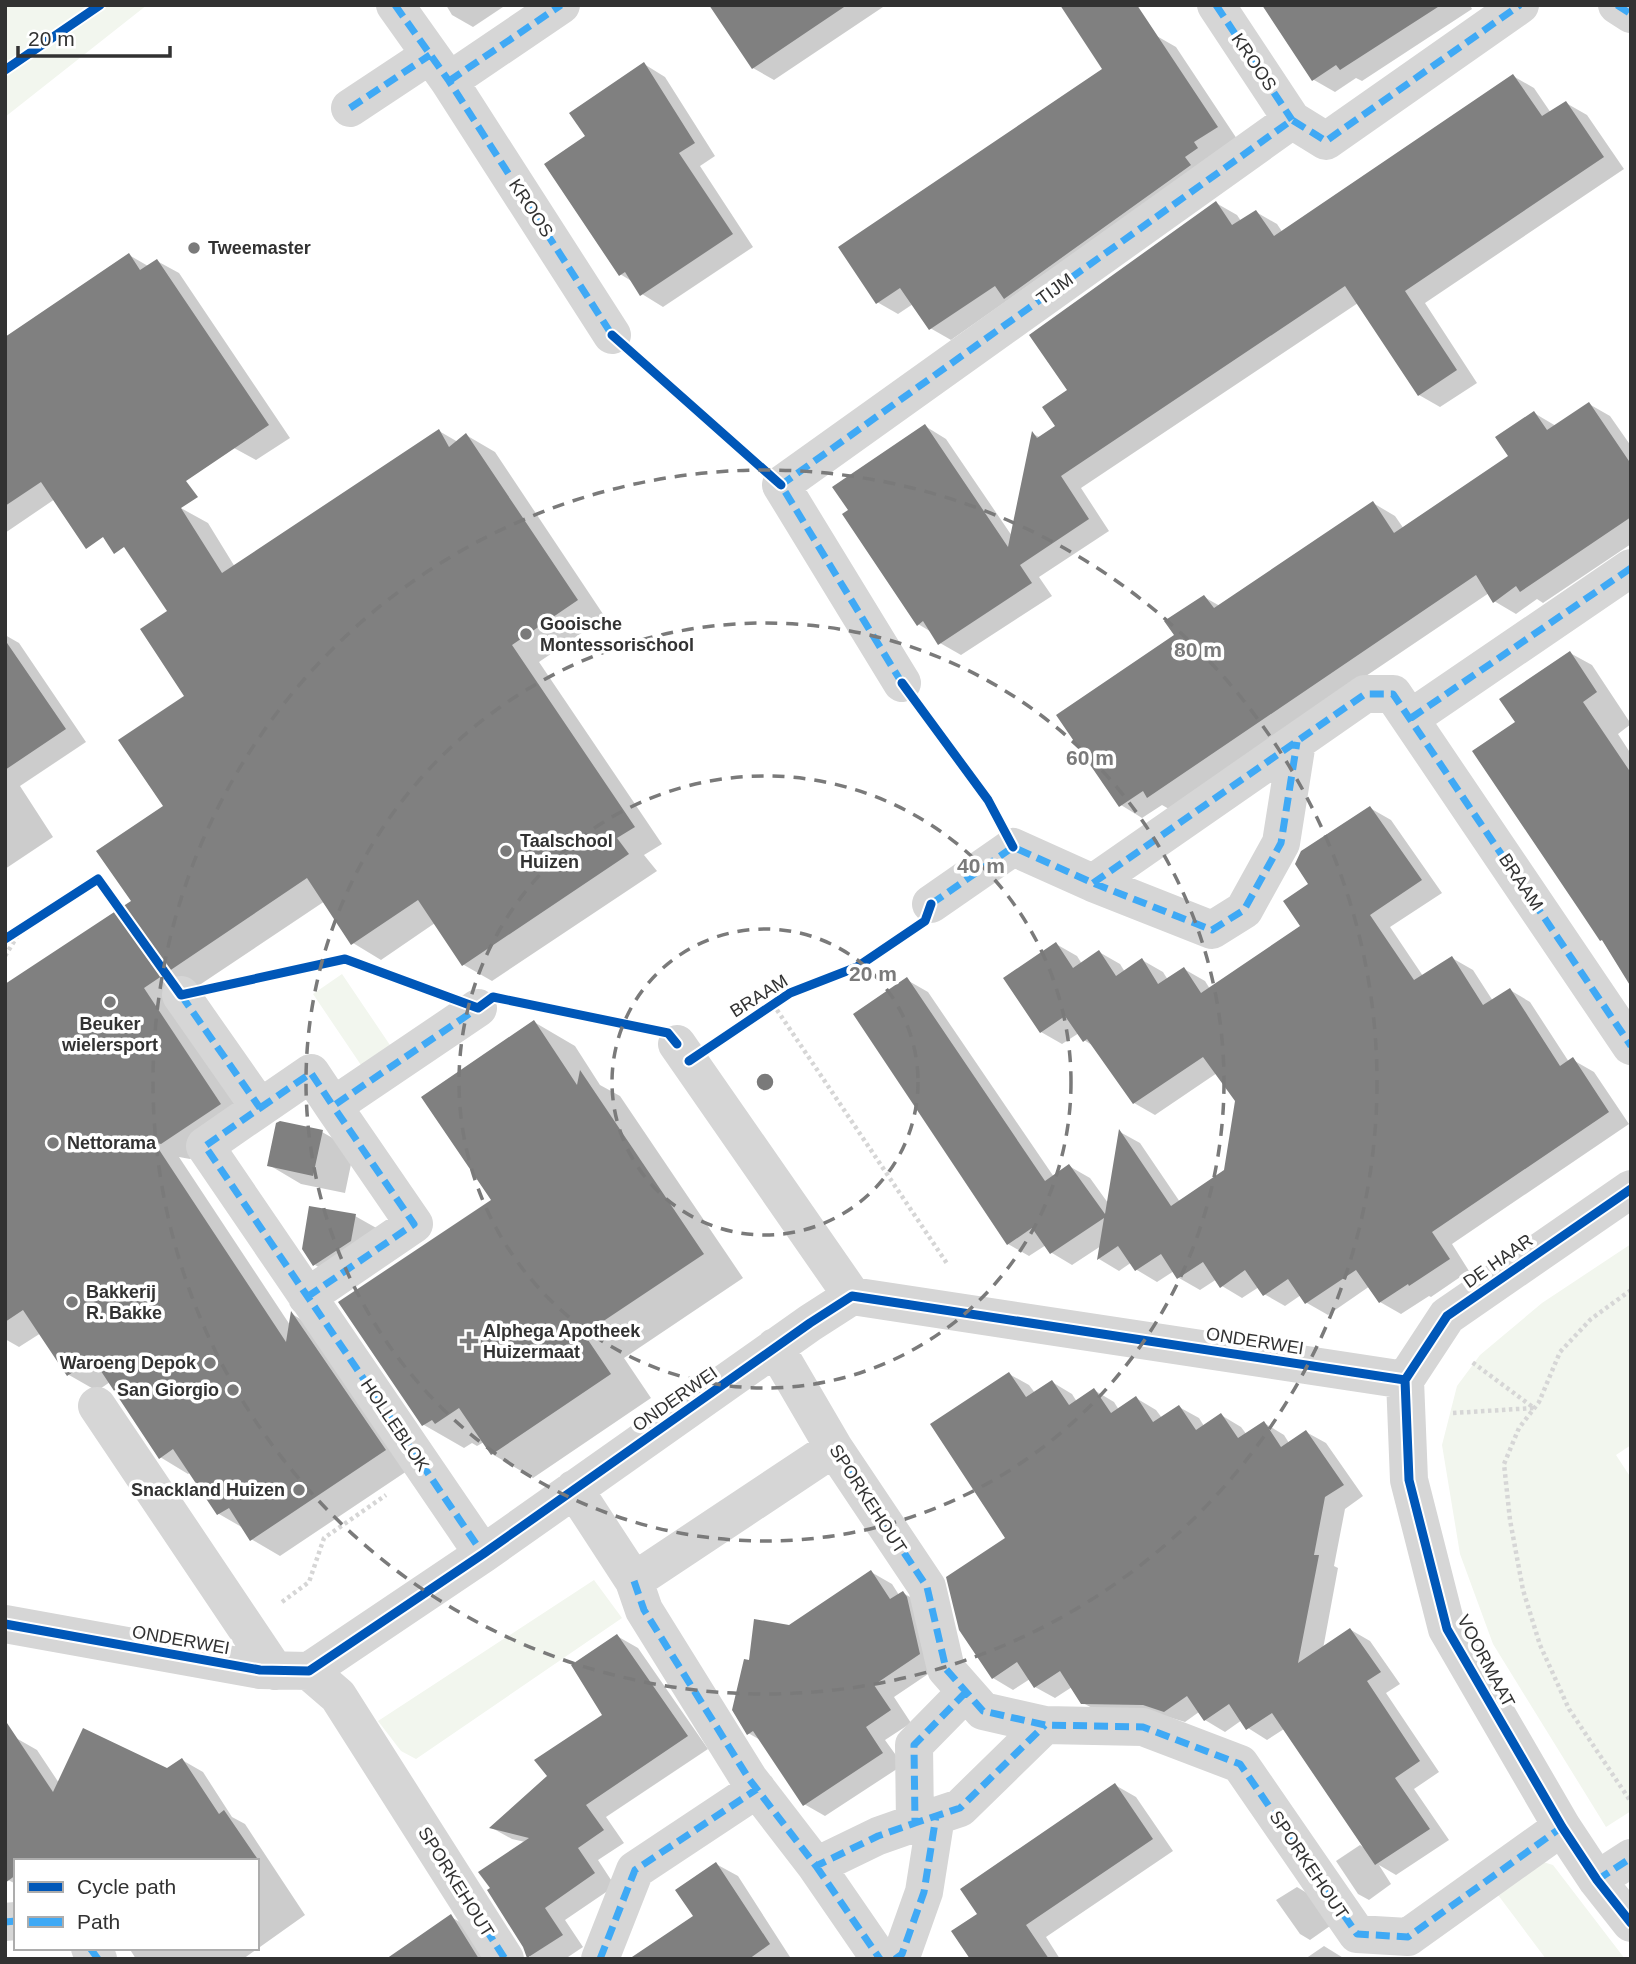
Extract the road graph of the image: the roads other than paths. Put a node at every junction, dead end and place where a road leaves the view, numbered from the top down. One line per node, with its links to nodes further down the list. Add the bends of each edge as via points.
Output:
1 (395, 5): 7 (street, KROOS)
2 (561, 5): 7 (street)
3 (1216, 5): 9 (street, KROOS)
4 (1520, 5): 9 (street, via 1326,141)
5 (1617, 5): 6 (street)
6 (1631, 14)
7 (440, 68): 8 (street); 10 (street, KROOS)
8 (350, 108)
9 (1292, 120): 12 (street, TIJM, via 780,485)
10 (612, 335)
11 (1631, 568): 13 (street)
12 (902, 683)
13 (1411, 718): 14 (street, BRAAM, via 1393,694 1365,694); 20 (street, BRAAM)
14 (1297, 742): 15 (street, BRAAM); 15 (street, via 1281,843 1244,910 1212,930)
15 (1093, 883): 16 (street, via 1013,847)
16 (931, 904)
17 (181, 995): 22 (street)
18 (478, 1007): 21 (street)
19 (677, 1044): 24 (street)
20 (1631, 1046)
21 (333, 1106): 22 (street, HOLLEBLOK, via 311,1073); 25 (street, HOLLEBLOK, via 414,1224)
22 (260, 1108): 25 (street, HOLLEBLOK, via 205,1146)
23 (1631, 1189): 27 (street, DE HAAR, via 1447,1316)
24 (852, 1296): 26 (street, ONDERWEI); 27 (street, ONDERWEI, via 982,1316)
25 (307, 1297): 31 (street, HOLLEBLOK)
26 (775, 1347): 29 (street, SPORKEHOUT); 30 (street, ONDERWEI)
27 (1406, 1398): 39 (street, VOORMAAT, via 1409,1480 1447,1629)
28 (97, 1406): 34 (street, SPORKEHOUT, via 246,1628)
29 (834, 1448): 32 (street); 35 (street, SPORKEHOUT, via 927,1587 946,1669)
30 (574, 1489): 31 (street, ONDERWEI); 32 (street)
31 (483, 1554): 34 (street, ONDERWEI)
32 (634, 1581): 37 (street, via 643,1610)
33 (5, 1624): 34 (street, ONDERWEI, via 261,1670)
34 (292, 1671): 44 (street, SPORKEHOUT, via 338,1696)
35 (966, 1692): 36 (street, SPORKEHOUT, via 983,1711); 38 (street, via 914,1745)
36 (1045, 1725): 38 (street, via 960,1808); 39 (street, SPORKEHOUT, via 1143,1727 1240,1764 1357,1934 1408,1937)
37 (757, 1789): 41 (street); 45 (street, via 635,1870)
38 (925, 1820): 41 (street, via 878,1836); 47 (street, via 924,1892 902,1954)
39 (1562, 1827): 42 (street, VOORMAAT)
40 (1631, 1858): 42 (street)
41 (816, 1867): 46 (street)
42 (1597, 1881): 43 (street, VOORMAAT)
43 (1631, 1923)
44 (505, 1959)
45 (600, 1959)
46 (880, 1959)
47 (895, 1959)

